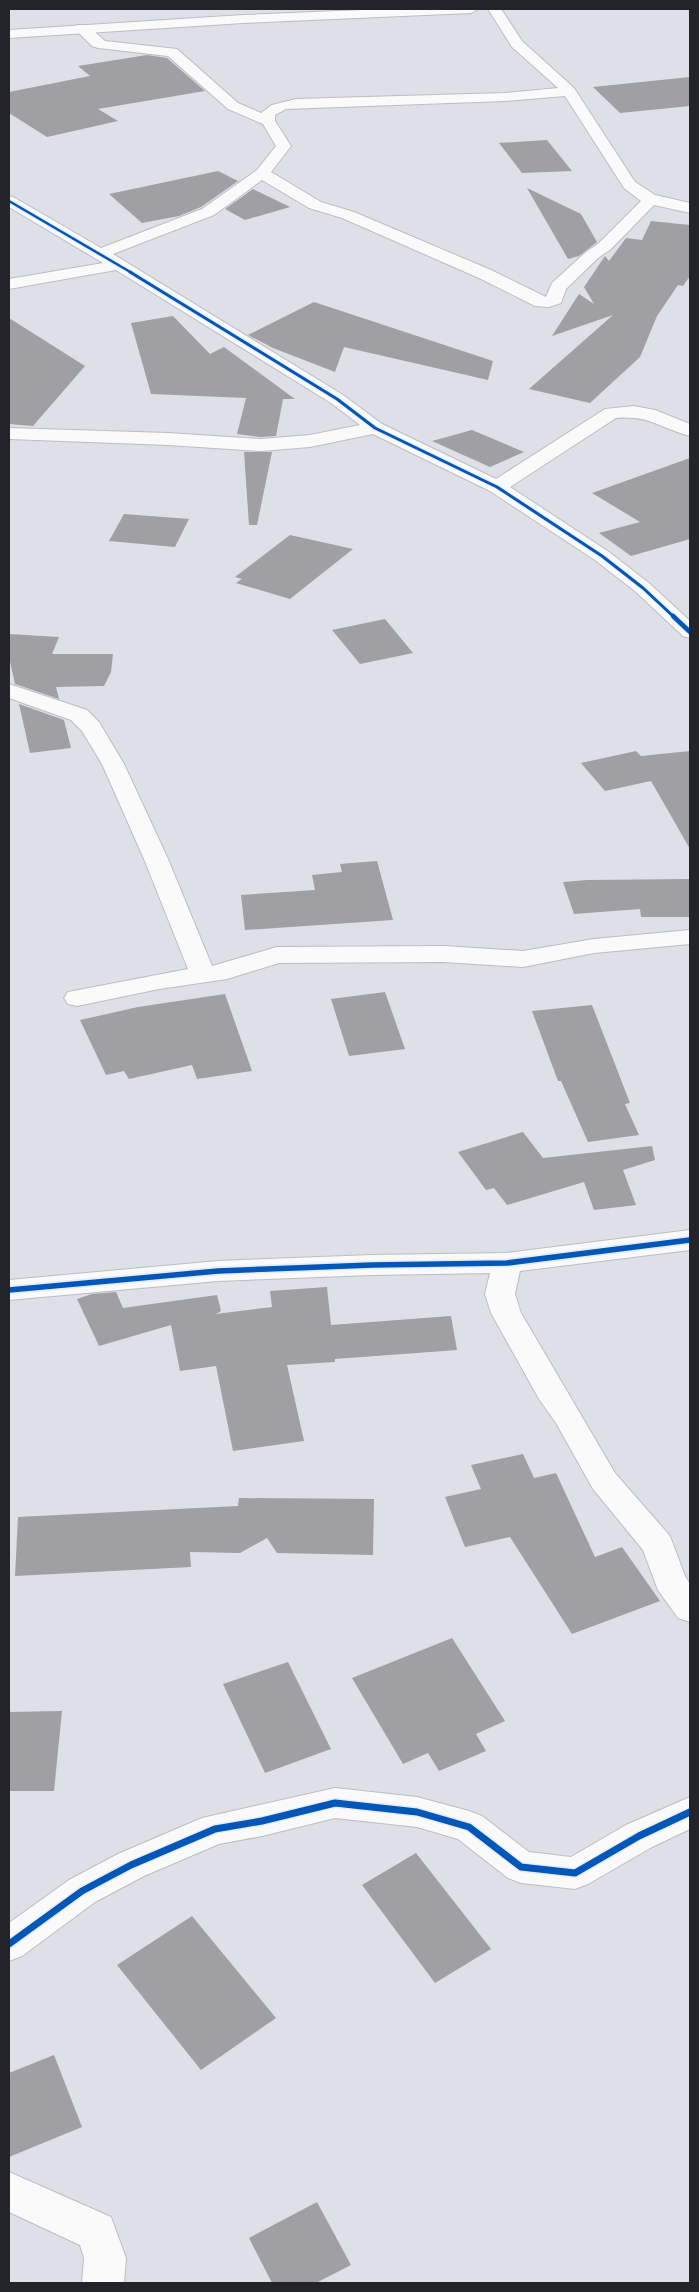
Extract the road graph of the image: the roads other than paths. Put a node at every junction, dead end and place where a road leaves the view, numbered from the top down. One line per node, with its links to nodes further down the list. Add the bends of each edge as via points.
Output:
1 (471, 9): 3 (main road)
2 (495, 9): 5 (main road, via 510,36)
3 (82, 28): 4 (main road); 6 (main road, via 103,45 172,52 233,106)
4 (9, 34)
5 (569, 91): 6 (main road, via 505,97 286,104 268,113); 8 (main road, via 629,185 639,195)
6 (268, 121): 7 (main road, via 284,146)
7 (262, 174): 8 (main road, via 315,205 348,215 485,274 541,302 555,299 558,287); 11 (main road, via 208,212)
8 (651, 200): 10 (main road)
9 (9, 201): 11 (main road)
10 (690, 208)
11 (99, 254): 12 (main road)
12 (119, 265): 13 (main road); 14 (main road, via 337,399)
13 (9, 284)
14 (375, 428): 16 (main road, via 310,441 260,445); 17 (main road)
15 (690, 430): 17 (main road, via 649,414 634,411 611,413)
16 (9, 434)
17 (497, 487): 18 (main road, via 602,556 643,588)
18 (690, 632)
19 (9, 691): 21 (main road, via 79,714 92,727 156,859)
20 (690, 937): 21 (main road, via 594,946 522,960 444,954 277,955 227,971)
21 (203, 974): 22 (main road)
22 (77, 998)
23 (690, 1240): 24 (main road)
24 (507, 1263): 25 (main road, via 218,1271); 26 (main road, via 500,1294 506,1313 604,1481 658,1545 670,1581)
25 (9, 1290)
26 (690, 1609)
27 (690, 1812): 28 (main road, via 639,1836 575,1873 521,1867 468,1827 451,1822 416,1812 335,1803 262,1822 215,1829 131,1865 82,1891)
28 (9, 1944)
29 (9, 2192): 30 (main road, via 96,2231 105,2258)
30 (103, 2283)

